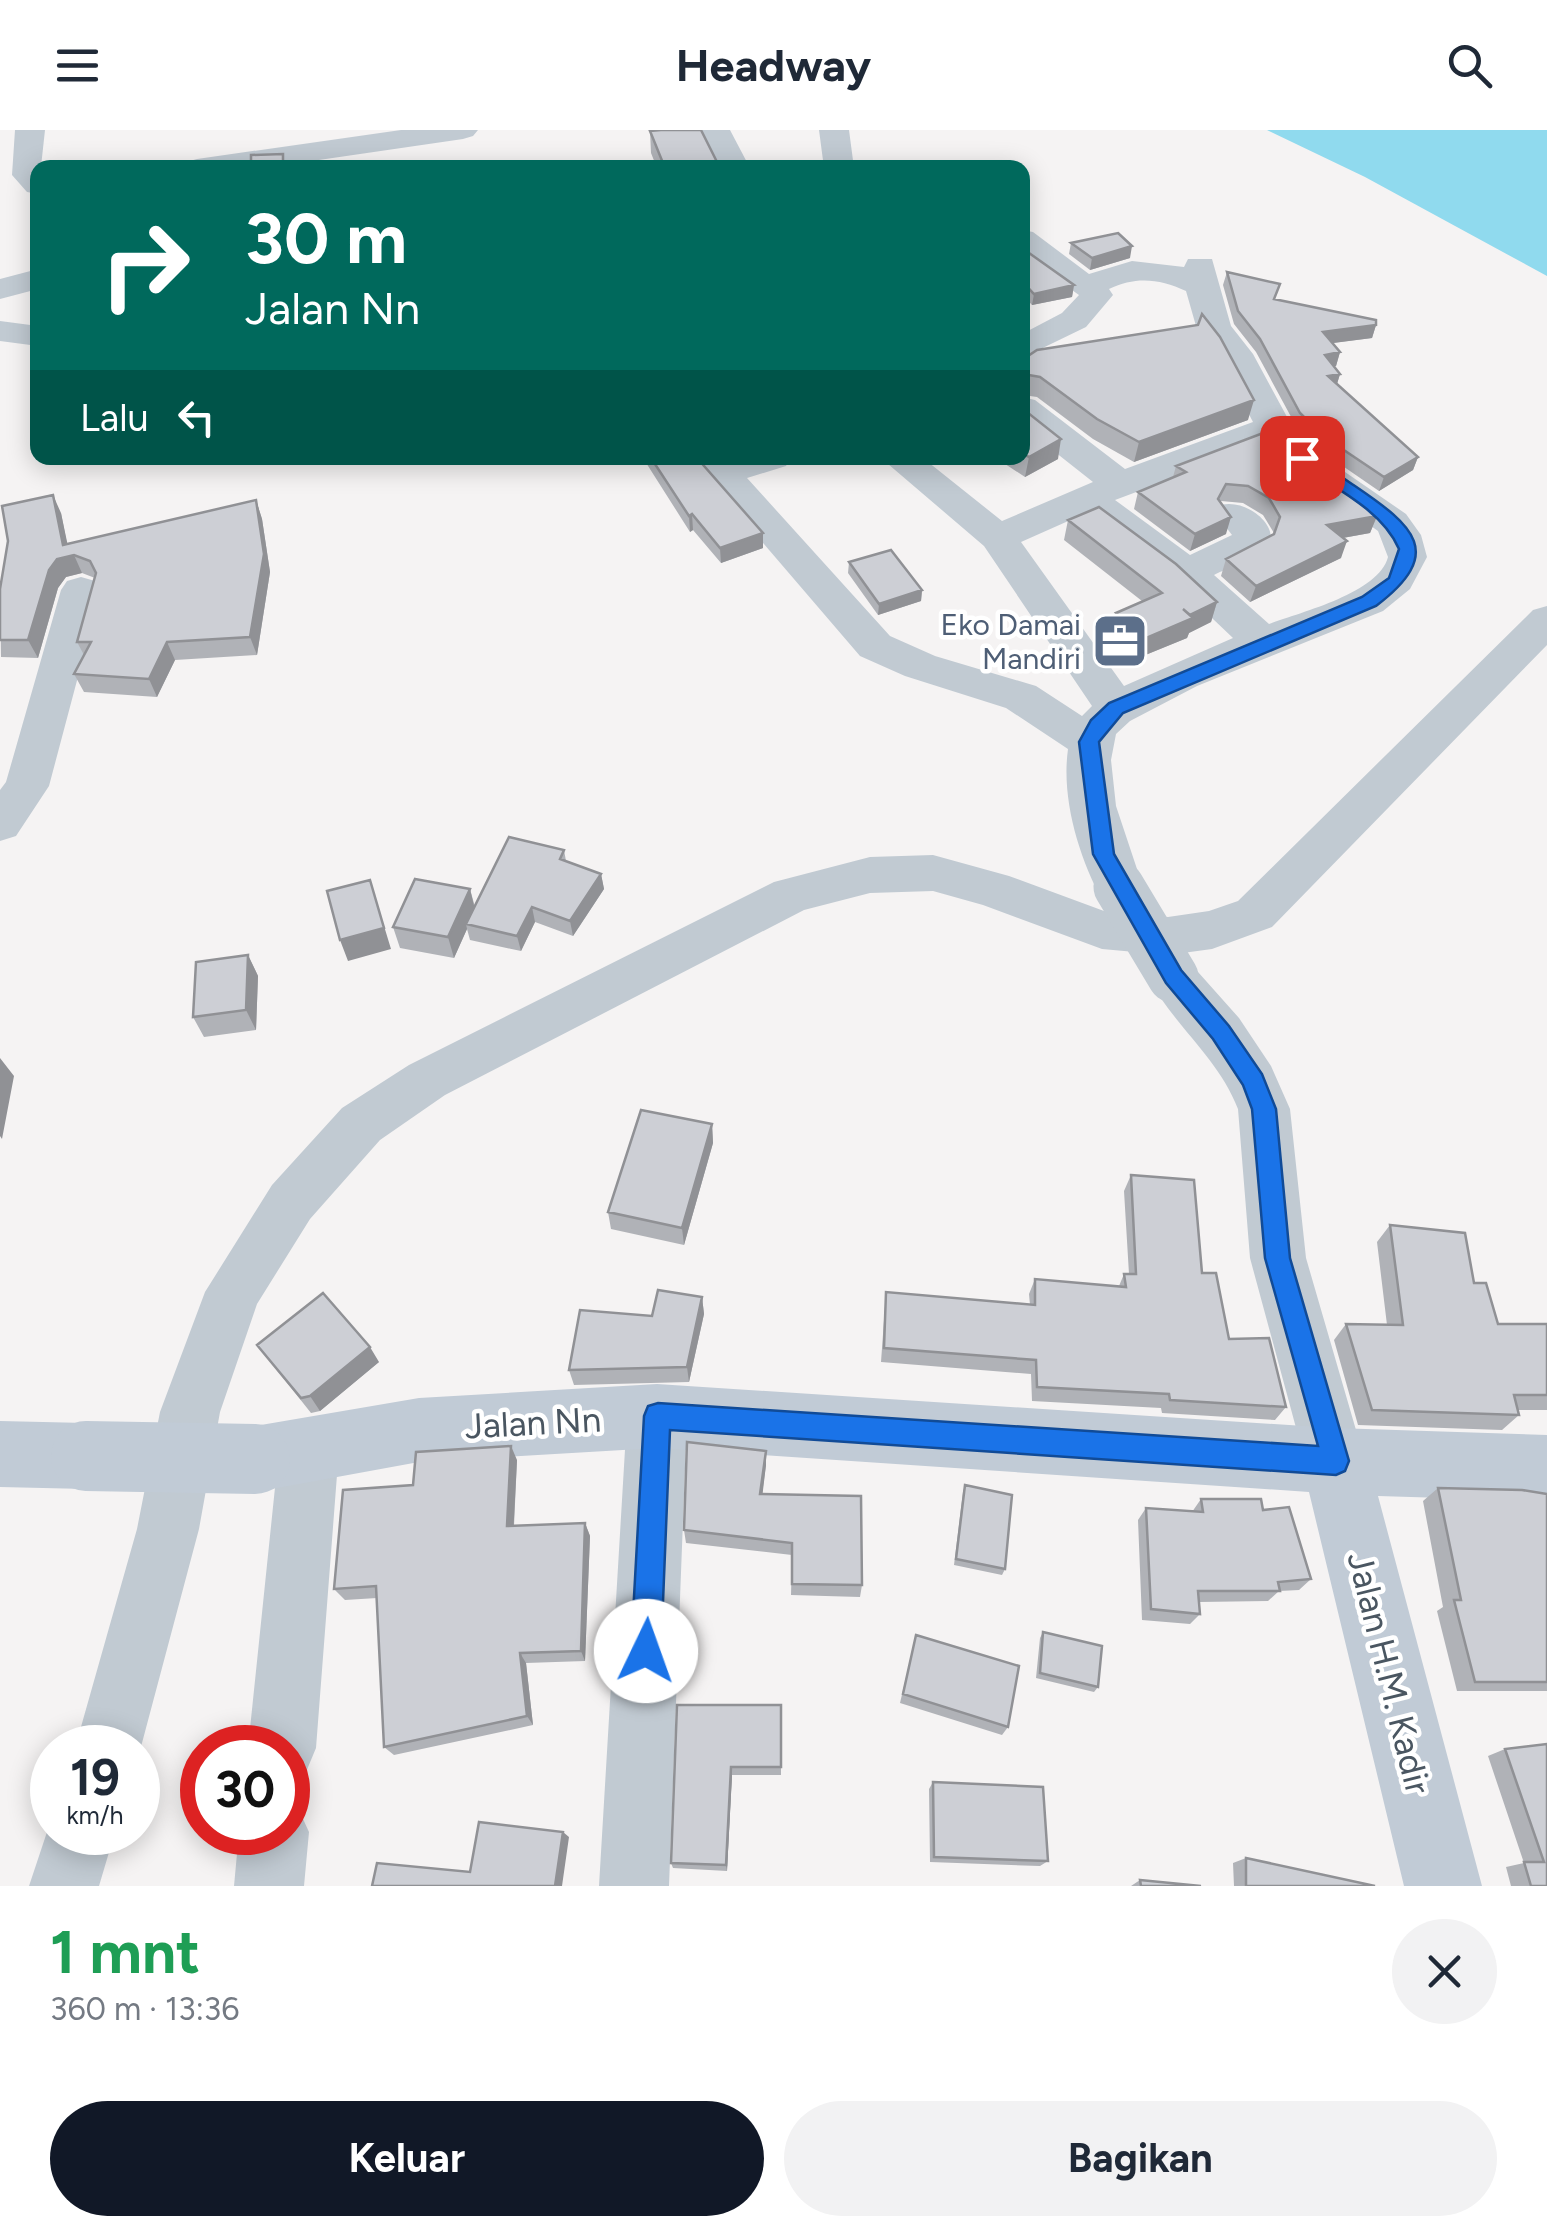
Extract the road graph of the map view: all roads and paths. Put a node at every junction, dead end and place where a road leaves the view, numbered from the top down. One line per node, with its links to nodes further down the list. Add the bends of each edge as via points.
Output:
1 (30, 130): 8 (street)
2 (463, 130): 5 (street)
3 (714, 130): 6 (street)
4 (834, 130): 7 (street)
5 (252, 160)
6 (731, 160)
7 (838, 160)
8 (30, 178)
9 (1030, 245): 11 (street)
10 (30, 281): 12 (street)
11 (1091, 286): 15 (street, via 1096,295 1087,308); 17 (street, via 1137,268 1200,276 1214,325)
12 (0, 288)
13 (0, 331): 14 (street)
14 (30, 335)
15 (1030, 344)
16 (1030, 416): 20 (street)
17 (1272, 428): 20 (street); 26 (street, via 1318,472 1383,513 1408,549 1396,582 1369,601)
18 (909, 465): 22 (street)
19 (715, 466): 27 (street, via 875,646)
20 (1103, 491): 22 (street); 23 (street)
21 (1234, 514): 23 (street, via 1251,541)
22 (998, 537): 27 (street)
23 (1187, 572): 26 (street)
24 (81, 590): 28 (street, via 27,786)
25 (1547, 620): 34 (street, via 1255,914 1168,936 1102,930 934,874 870,875 791,896 427,1080 360,1124 292,1202 232,1292 190,1412 168,1529)
26 (1265, 644): 27 (street)
27 (1103, 725): 32 (street, bridge, via 1092,790 1104,854 1174,977 1221,1033 1264,1109 1278,1258)
28 (0, 824)
29 (658, 1416): 31 (street, Jalan Nn, via 419,1430); 32 (street, Jalan Nn); 40 (street)
30 (0, 1454): 31 (street, Jalan Nn, bridge)
31 (282, 1454): 35 (street)
32 (1336, 1461): 33 (street, Jalan Nn); 41 (street, Jalan H.M. Kadir)
33 (1547, 1468)
34 (114, 1725)
35 (282, 1725)
36 (74, 1855): 38 (street)
37 (271, 1855): 39 (street)
38 (64, 1886)
39 (268, 1886)
40 (634, 1886)
41 (1443, 1886)

